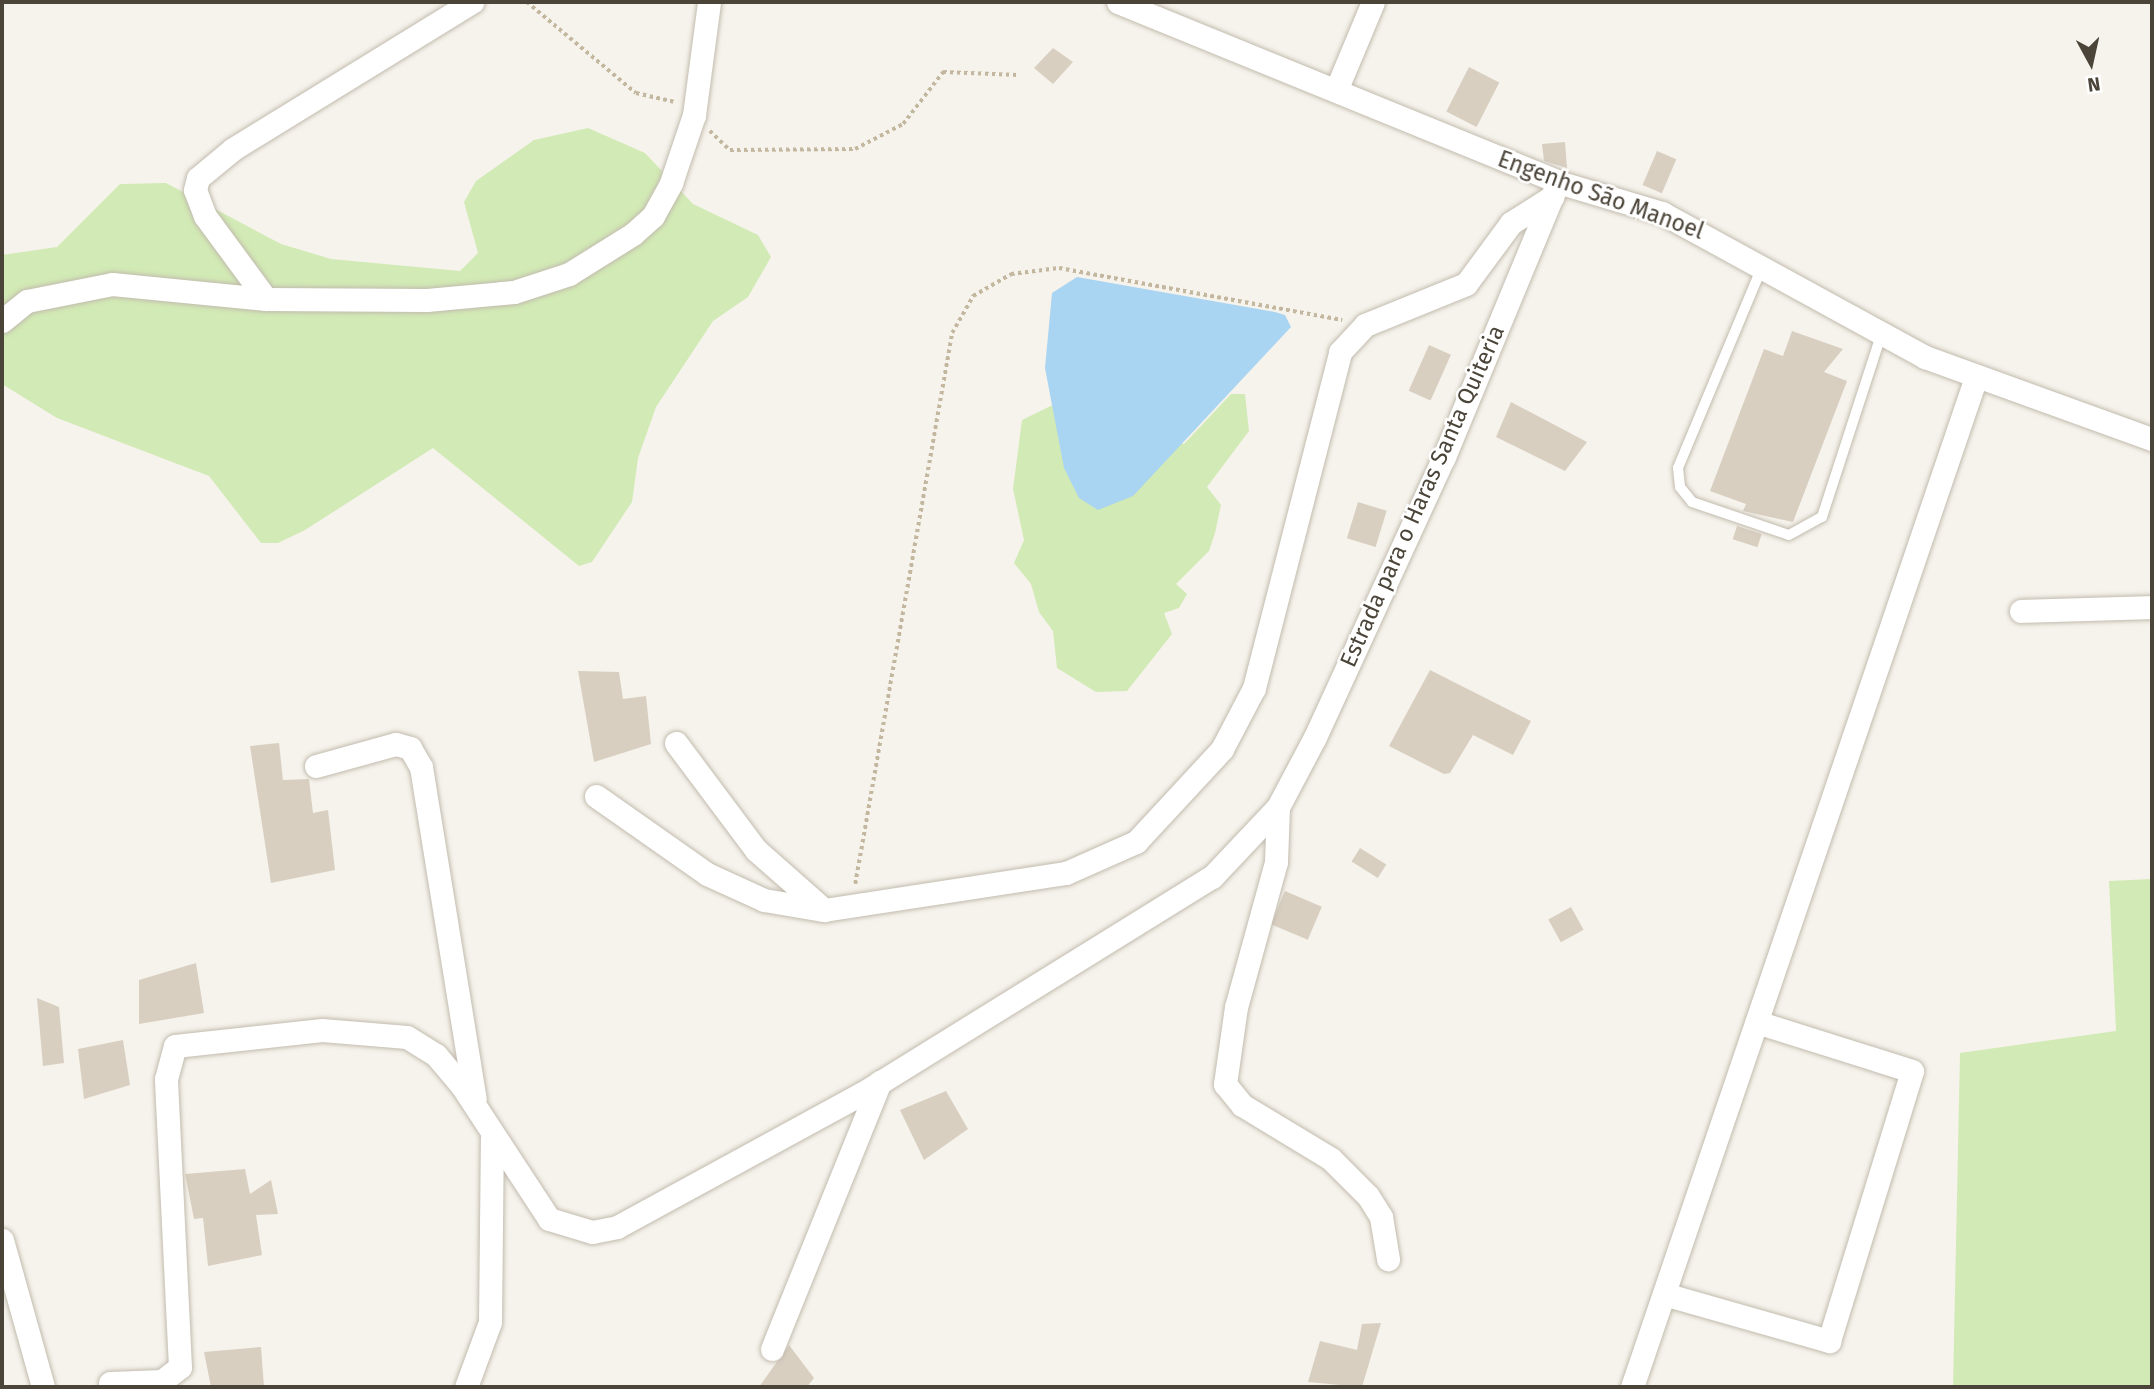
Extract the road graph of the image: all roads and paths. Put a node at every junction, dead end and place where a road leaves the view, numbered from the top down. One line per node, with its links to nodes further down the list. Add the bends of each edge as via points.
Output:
1 (472, 2): 11 (street, via 233,149 198,178 201,209)
2 (527, 2): 8 (path, via 636,93 674,101)
3 (709, 2): 8 (street)
4 (1118, 2): 7 (street, Engenho São Manoel)
5 (1373, 2): 7 (street)
6 (1020, 75): 8 (path, via 943,72 904,124 855,149 730,150)
7 (1337, 88): 9 (street, Engenho São Manoel)
8 (694, 115): 11 (street, via 653,216 569,274 514,292 464,297)
9 (1555, 189): 10 (street, Engenho São Manoel, via 1662,213); 13 (street, via 1511,223 1466,284); 22 (street, Estrada para o Haras Santa Quiteria, via 1444,457)
10 (1762, 265): 14 (street, Engenho São Manoel); 14 (lane, via 1678,468 1680,487 1692,502 1789,536 1822,517)
11 (266, 299): 12 (street, via 111,284 27,301)
12 (2, 321)
13 (1365, 325): 23 (street, via 1340,352 1328,389 1254,688 1223,749 1170,812 1126,848 1066,873); 23 (path, via 1059,268 1012,274 973,296 952,333)
14 (1881, 335): 15 (street, Engenho São Manoel)
15 (1976, 377): 16 (street, Engenho São Manoel); 25 (street)
16 (2152, 439)
17 (2152, 607): 18 (street)
18 (2021, 611)
19 (676, 743): 24 (street, via 756,850)
20 (316, 766): 27 (street, via 396,744 410,748 421,767)
21 (596, 796): 24 (street, via 707,874 764,900)
22 (1278, 807): 26 (street, via 1212,877); 30 (street, via 1276,862 1236,1007 1225,1084 1242,1105 1331,1159 1368,1196 1381,1217)
23 (851, 907): 24 (street)
24 (824, 910)
25 (1757, 1022): 31 (street); 31 (street, via 1912,1071 1829,1340)
26 (880, 1082): 28 (street, via 617,1227 592,1232 549,1219); 32 (street)
27 (477, 1109): 28 (street); 34 (street, via 436,1055 407,1037 323,1030 176,1046 166,1079 182,1344 180,1367)
28 (492, 1135): 36 (street, via 490,1322)
29 (2, 1240): 35 (street)
30 (1388, 1259)
31 (1664, 1294): 37 (street)
32 (772, 1349)
33 (110, 1383): 34 (street)
34 (171, 1383)
35 (43, 1387)
36 (466, 1387)
37 (1632, 1387)

